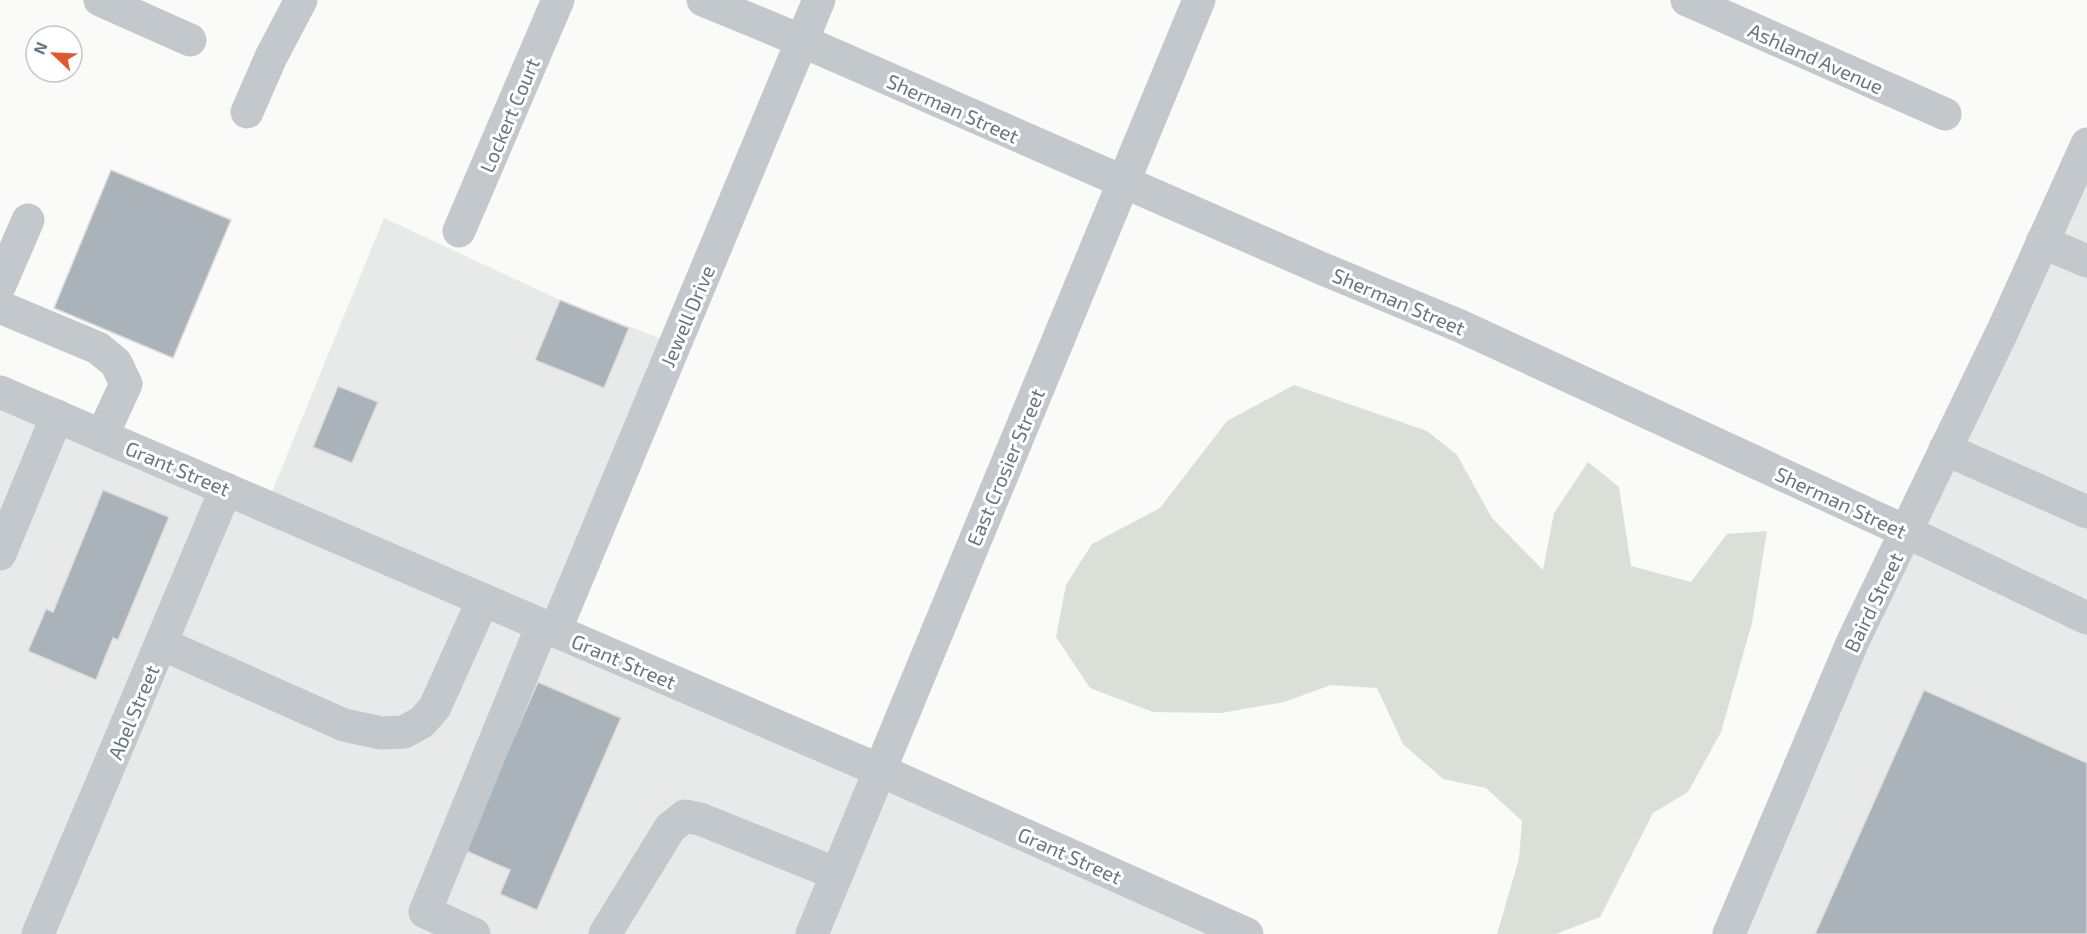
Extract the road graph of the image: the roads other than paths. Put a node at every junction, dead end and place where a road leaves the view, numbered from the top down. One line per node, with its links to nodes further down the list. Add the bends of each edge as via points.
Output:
1 (100, 0): 8 (street)
2 (301, 0): 10 (street)
3 (558, 0): 15 (street, Lockert Court)
4 (703, 0): 9 (street, Sherman Street)
5 (819, 0): 9 (street, Jewell Drive)
6 (1199, 0): 13 (street, East Crosier Street)
7 (1687, 0): 11 (street, Ashland Avenue)
8 (190, 40)
9 (802, 41): 13 (street, Sherman Street); 30 (street, Jewell Drive)
10 (247, 112)
11 (1945, 114)
12 (2087, 144): 16 (street, Baird Street)
13 (1125, 182): 26 (street, Sherman Street, via 1460,326); 32 (street, East Crosier Street)
14 (28, 220): 18 (street)
15 (459, 231)
16 (2042, 242): 17 (street); 23 (street, Baird Street)
17 (2087, 261)
18 (0, 285)
19 (0, 307): 22 (street, via 98,348 116,363 126,384)
20 (0, 392): 21 (street, Grant Street)
21 (57, 416): 22 (street, Grant Street); 27 (street)
22 (102, 436): 24 (street, Grant Street)
23 (1946, 449): 25 (street); 26 (street, Baird Street)
24 (226, 489): 28 (street, Grant Street); 31 (street, Abel Street)
25 (2087, 512)
26 (1907, 532): 29 (street, Sherman Street); 40 (street, Baird Street, via 1854,641)
27 (0, 554)
28 (483, 600): 30 (street, Grant Street); 31 (street, via 435,707 422,722 404,732 381,733 344,725)
29 (2087, 618)
30 (549, 629): 32 (street, Grant Street); 34 (street, Jewell Drive)
31 (162, 645): 35 (street, Abel Street)
32 (879, 770): 33 (street, East Crosier Street); 39 (street, Grant Street)
33 (837, 874): 37 (street, via 685,816 670,828); 38 (street, East Crosier Street)
34 (421, 923): 36 (street)
35 (39, 934)
36 (474, 934)
37 (605, 934)
38 (813, 934)
39 (1247, 934)
40 (1729, 934)

